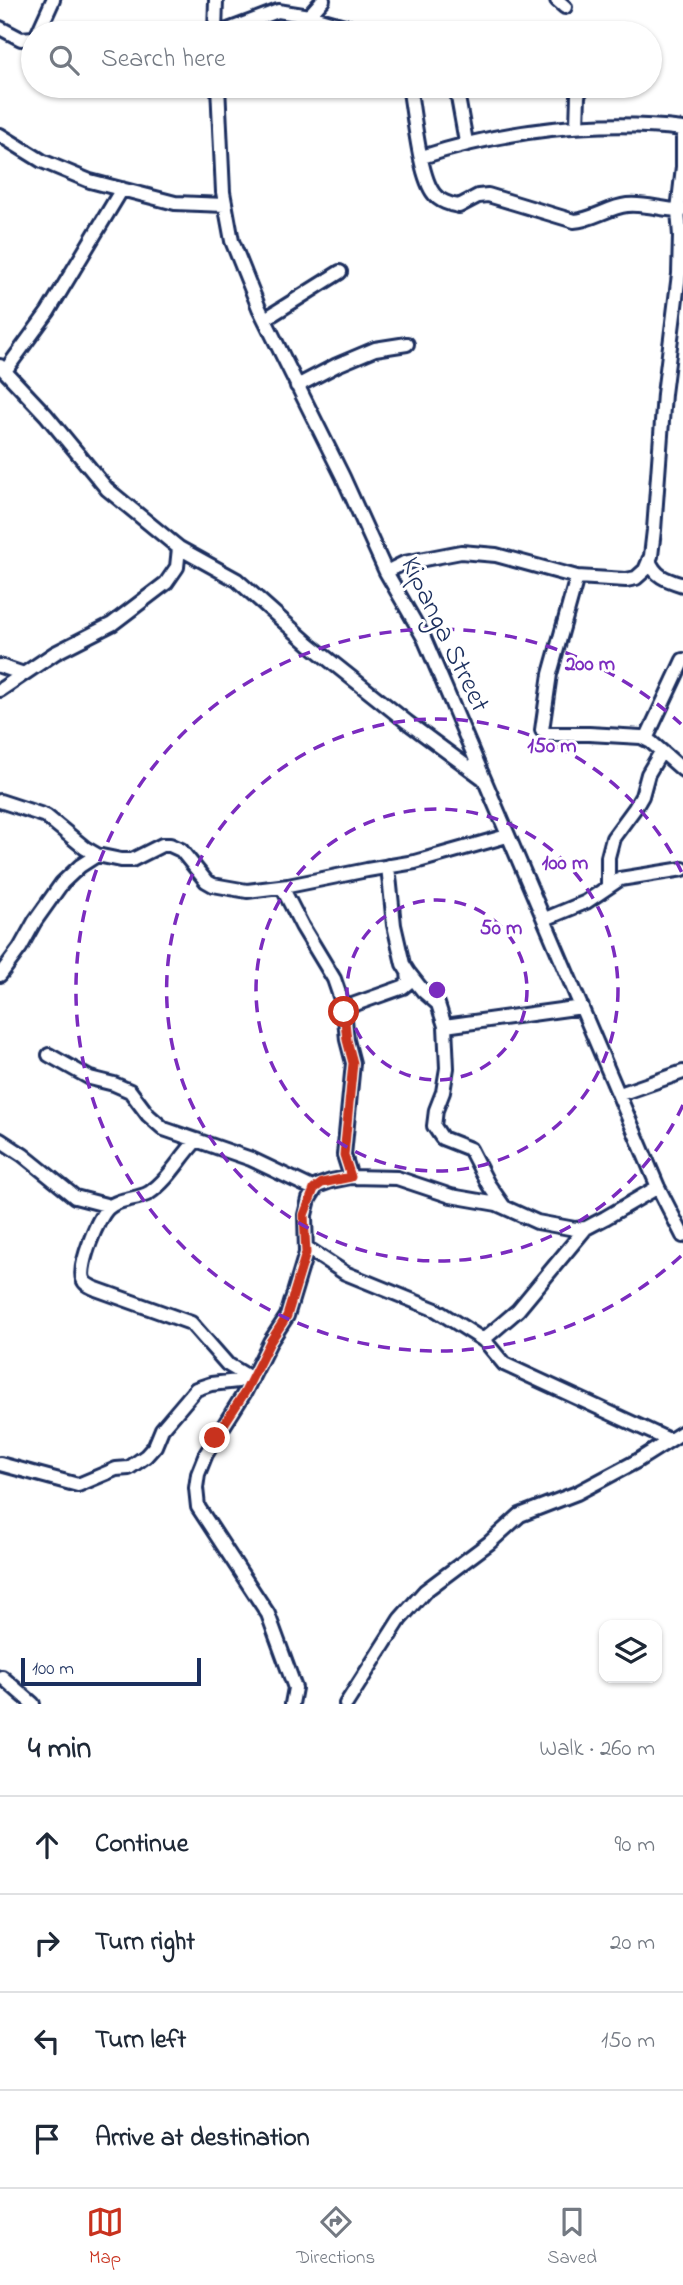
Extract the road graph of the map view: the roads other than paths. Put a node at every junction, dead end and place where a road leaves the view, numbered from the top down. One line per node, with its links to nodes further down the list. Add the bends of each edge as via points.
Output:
1 (53, 0): 5 (street)
2 (323, 0): 4 (street)
3 (213, 1): 6 (street)
4 (309, 16): 7 (street, via 278,11); 8 (street)
5 (43, 21)
6 (216, 21)
7 (251, 21)
8 (327, 21)
9 (0, 28): 10 (street)
10 (21, 39)
11 (219, 98): 21 (street, Kipanga Street)
12 (411, 98): 19 (street)
13 (458, 98): 18 (street)
14 (578, 98): 15 (street)
15 (577, 127): 16 (street); 18 (street)
16 (683, 129): 22 (street)
17 (0, 135): 20 (street, via 66,173)
18 (466, 142): 19 (street)
19 (422, 157): 22 (street, via 435,195 456,206 483,195 495,196 574,220 629,205)
20 (122, 189): 21 (street, via 175,203); 26 (street, via 48,312)
21 (225, 205): 24 (street, Kipanga Street, via 232,241)
22 (680, 210): 29 (street, via 679,274)
23 (340, 272): 24 (street)
24 (265, 319): 27 (street, Kipanga Street)
25 (407, 344): 27 (street, via 375,349)
26 (3, 369): 28 (street, via 107,489)
27 (297, 386): 30 (street, Kipanga Street)
28 (179, 548): 35 (street, via 177,567 166,583 112,624); 40 (street, via 237,580 309,644)
29 (649, 560): 31 (street, via 636,578); 32 (street, via 657,575)
30 (386, 572): 31 (street, via 404,563 461,552); 40 (street, Kipanga Street, via 424,638)
31 (577, 577): 37 (street, via 550,674 542,730)
32 (683, 585)
33 (683, 660): 37 (street)
34 (0, 666): 35 (street)
35 (24, 674): 36 (street)
36 (0, 690)
37 (646, 739): 38 (street)
38 (661, 752): 39 (street); 46 (street, via 642,796 613,838)
39 (683, 770)
40 (485, 779): 42 (street, Kipanga Street)
41 (0, 800): 43 (street, via 46,816)
42 (507, 836): 44 (street); 48 (street, Kipanga Street)
43 (97, 855): 47 (street, via 132,860 170,845 181,850 213,886 247,891); 50 (street, via 62,883)
44 (388, 866): 47 (street); 49 (street, via 394,925)
45 (683, 869): 46 (street, via 633,876)
46 (608, 885): 48 (street, via 586,902)
47 (282, 887): 52 (street, via 334,979)
48 (545, 919): 51 (street, Kipanga Street)
49 (408, 972): 52 (street, via 407,985); 53 (street, via 438,1004)
50 (0, 975)
51 (582, 1007): 53 (street); 56 (street, Kipanga Street)
52 (344, 1008): 59 (street, via 353,1063 344,1155)
53 (445, 1026): 63 (street, via 447,1068 434,1126 442,1138 470,1149)
54 (49, 1055): 58 (street, via 90,1078 130,1091 164,1129)
55 (683, 1072): 56 (street)
56 (620, 1094): 60 (street, Kipanga Street)
57 (0, 1140): 62 (street, via 75,1197)
58 (197, 1140): 61 (street); 62 (street, via 149,1192)
59 (351, 1177): 61 (street); 63 (street, via 397,1178)
60 (658, 1187): 64 (street); 65 (street, Kipanga Street)
61 (314, 1189): 66 (street, via 304,1215)
62 (110, 1206): 68 (street, via 99,1222 83,1267 87,1285 191,1323 227,1364)
63 (504, 1207): 64 (street, via 546,1224)
64 (586, 1228): 67 (street, via 518,1310)
65 (683, 1236)
66 (307, 1248): 67 (street, via 345,1273 436,1310); 68 (street, via 287,1316)
67 (483, 1340): 70 (street, via 504,1364)
68 (250, 1378): 71 (street, via 196,1389 162,1429 155,1446 129,1468 78,1485); 74 (street, via 206,1454 196,1497 198,1507 268,1614 295,1688)
69 (683, 1433): 70 (street)
70 (669, 1440): 75 (street, via 577,1493 520,1515 414,1602)
71 (0, 1464)
72 (2, 1677): 73 (street)
73 (33, 1704)
74 (292, 1704)
75 (346, 1704)

